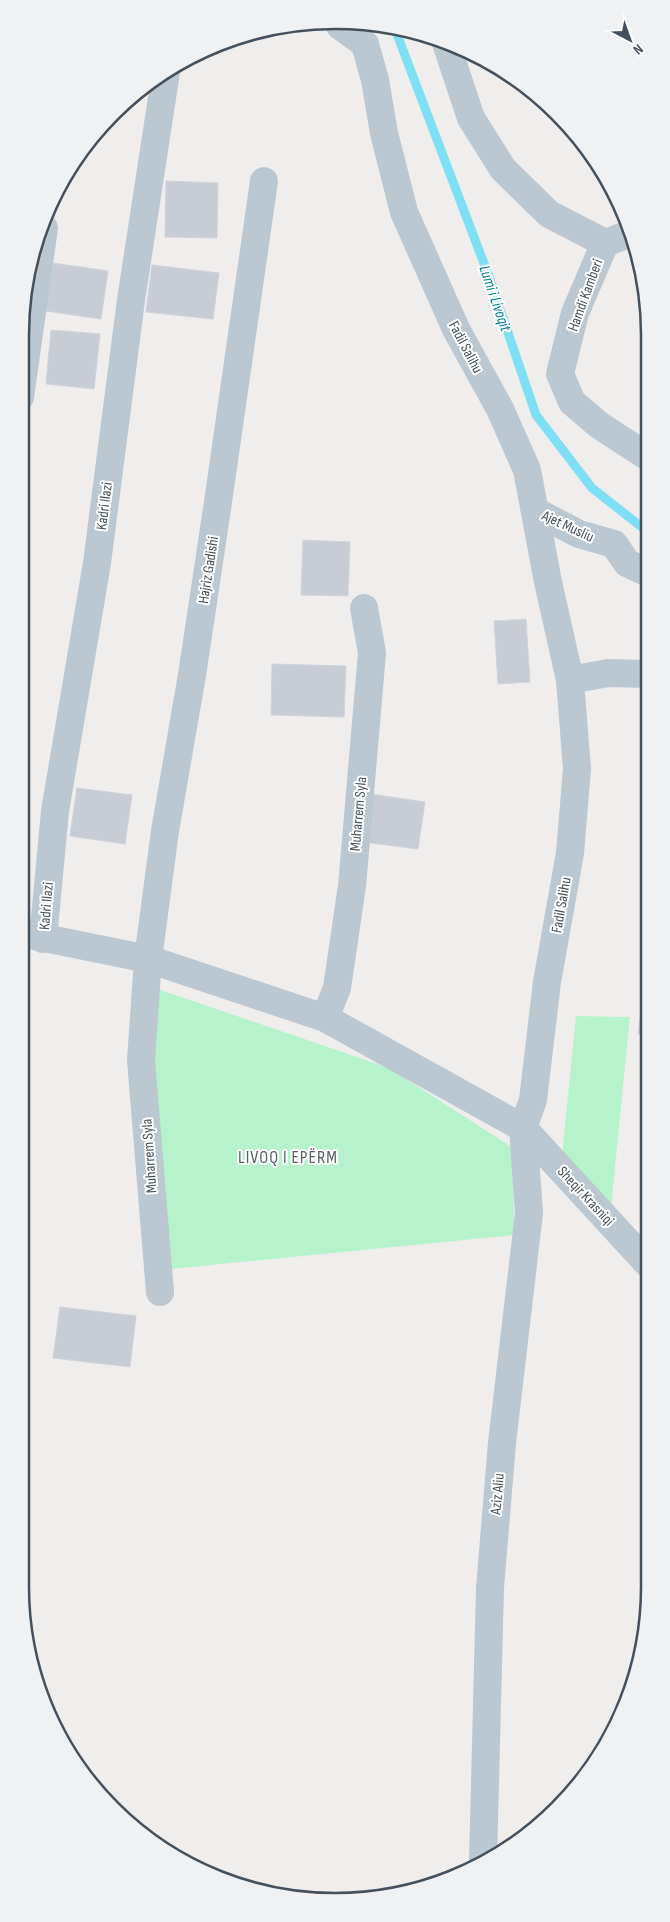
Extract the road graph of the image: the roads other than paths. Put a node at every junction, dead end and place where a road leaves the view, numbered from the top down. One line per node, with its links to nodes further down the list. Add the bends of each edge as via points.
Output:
1 (344, 29): 9 (street, Fadil Salihu, via 364,44 404,212 456,329 500,409 527,470)
2 (449, 51): 5 (street, Hamdi Kamberi, via 471,118 503,169 549,214)
3 (165, 80): 14 (street, Kadri Ilazi, via 130,300 97,563)
4 (264, 181): 15 (street, Hajriz Gadishi)
5 (617, 238): 8 (street, Hamdi Kamberi, via 575,313 560,374 572,402 599,425)
6 (41, 250): 7 (street)
7 (29, 334)
8 (641, 452)
9 (535, 511): 10 (street, Ajet Musliu, via 579,534 614,544 627,562); 13 (street, Fadil Salihu)
10 (641, 569)
11 (364, 608): 16 (street, Muharrem Syla, via 372,653 352,886 337,988)
12 (641, 674): 13 (street, via 608,673)
13 (570, 680): 17 (street, Fadil Salihu, via 577,769 570,853 547,982 533,1100)
14 (32, 936): 15 (street)
15 (148, 960): 16 (street); 19 (street, Muharrem Syla, via 141,1060)
16 (325, 1018): 17 (street)
17 (523, 1128): 18 (street, Sheqir Krasniqi); 20 (street, Aziz Aliu, via 529,1214 502,1443 490,1588)
18 (641, 1256)
19 (160, 1292)
20 (483, 1855)

